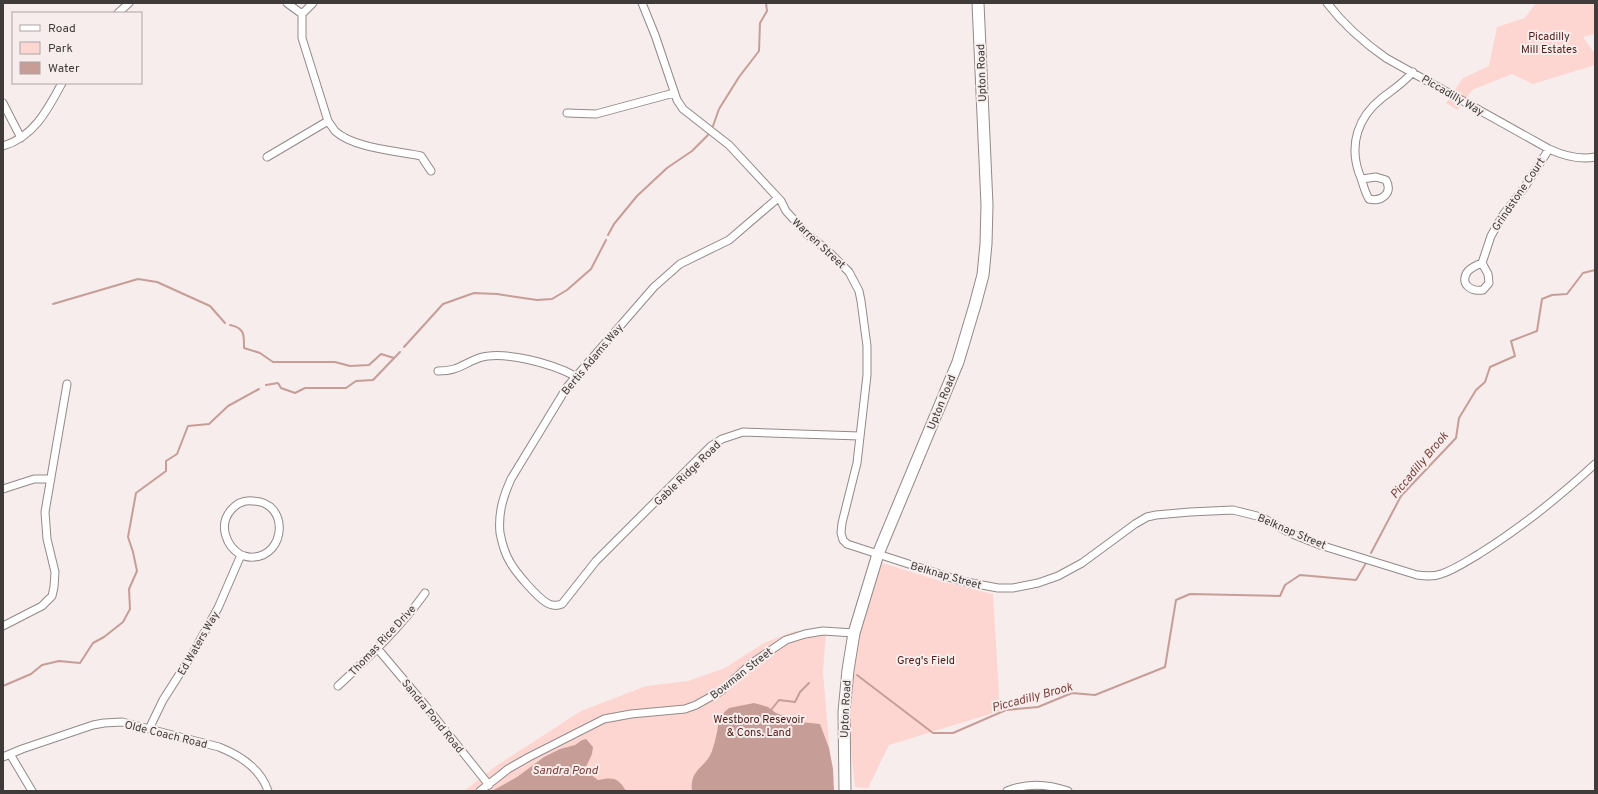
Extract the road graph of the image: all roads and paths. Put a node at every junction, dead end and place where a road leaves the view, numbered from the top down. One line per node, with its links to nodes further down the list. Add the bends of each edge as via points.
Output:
1 (129, 3): 7 (street)
2 (287, 3): 8 (street)
3 (313, 3): 8 (street)
4 (642, 3): 11 (street, Warren Street)
5 (978, 3): 31 (main road, Upton Road, via 987,205 983,275 958,362)
6 (1327, 3): 9 (street, Piccadilly Way, via 1351,31 1369,46)
7 (119, 12)
8 (302, 14): 14 (street, via 302,38)
9 (1413, 72): 17 (street, Piccadilly Way); 21 (street, via 1401,85 1371,108 1358,127 1355,159)
10 (61, 84): 15 (street, via 41,119)
11 (674, 93): 13 (street, via 603,112); 22 (street, Warren Street, via 683,109 729,145)
12 (3, 103): 15 (street)
13 (567, 113)
14 (328, 121): 19 (street); 20 (street, via 342,136 357,144 421,156)
15 (21, 138): 16 (street)
16 (3, 146)
17 (1549, 149): 18 (street, Piccadilly Way, via 1578,158); 23 (street, Grindstone Court, via 1503,215 1491,236)
18 (1595, 157)
19 (267, 158)
20 (431, 171)
21 (1362, 179)
22 (778, 198): 25 (street, Bertis Adams Way, via 728,240 680,264 654,288); 27 (street, Warren Street, via 795,222 849,272 859,290 868,359)
23 (1482, 263)
24 (438, 371): 25 (street, via 449,371 478,358 495,355 537,362 563,369)
25 (576, 376): 34 (street, Bertis Adams Way, via 511,479 504,494 499,519 500,534 510,563 539,596 548,604)
26 (67, 384): 29 (street)
27 (860, 436): 31 (street, Warren Street, via 857,463 841,533 847,544); 34 (street, Gable Ridge Road, via 743,432 722,439 711,446 596,561 562,604)
28 (1595, 464): 31 (street, Belknap Street, via 1562,494 1497,543 1458,566 1433,576 1417,575 1320,545 1290,533 1261,517 1233,510 1169,513 1147,518 1082,563 1049,580 1026,586 980,586)
29 (50, 479): 30 (street, via 34,479); 35 (street, via 45,512 55,572 52,596 42,606)
30 (3, 489)
31 (878, 554): 36 (main road, Upton Road)
32 (241, 555): 32 (street, via 252,558 262,555 274,546 278,539 278,516 268,504 257,501 245,502 231,510 228,515 224,530 226,538 233,549); 39 (street, Ed Waters Way, via 218,608 163,700)
33 (425, 592): 37 (street, Thomas Rice Drive)
34 (556, 606)
35 (3, 626)
36 (854, 633): 41 (street, Bowman Street, via 823,631 786,640 752,663 721,691 696,705 685,709 604,719 529,757); 42 (main road, Upton Road, via 844,712)
37 (377, 648): 38 (street, Thomas Rice Drive); 41 (street, Sandra Pond Road)
38 (338, 686)
39 (149, 729): 40 (street, Olde Coach Road, via 122,722 104,723); 44 (street, Olde Coach Road, via 232,752 261,777)
40 (6, 756): 43 (street)
41 (489, 784): 45 (street, Bowman Street)
42 (845, 790)
43 (32, 791)
44 (268, 791)
45 (480, 791)
46 (1007, 791): 47 (street, via 1039,785)
47 (1068, 791)

